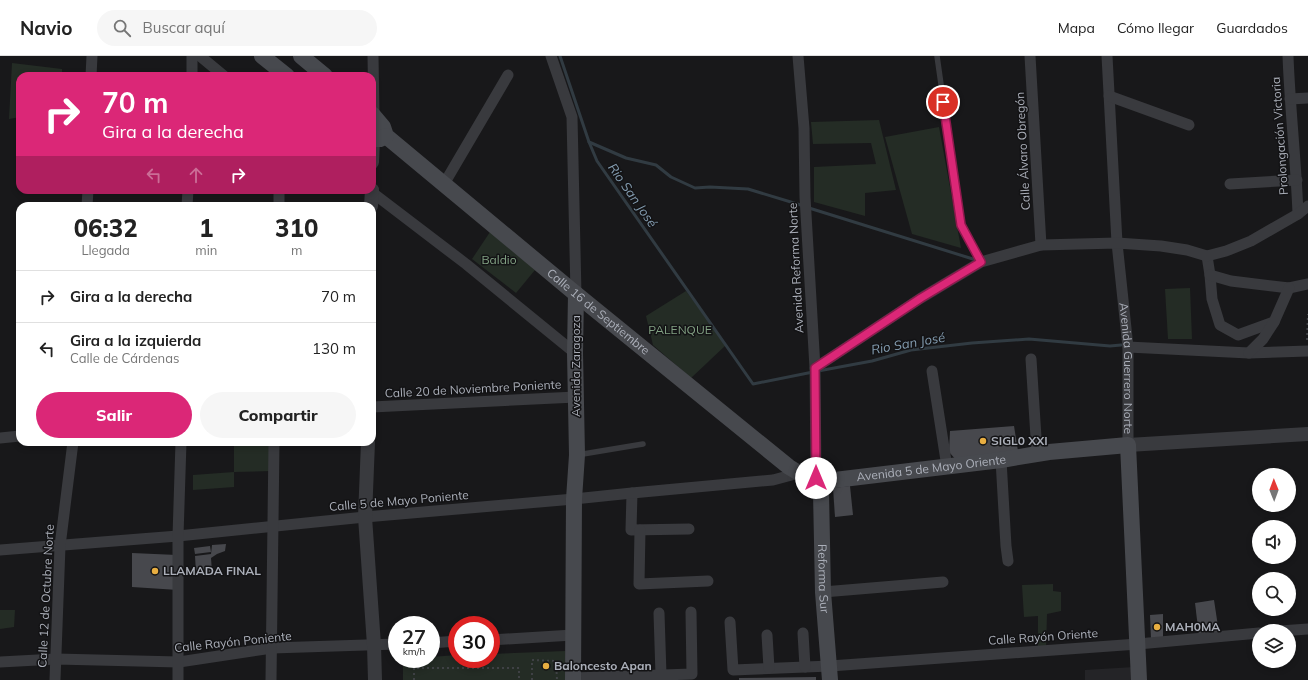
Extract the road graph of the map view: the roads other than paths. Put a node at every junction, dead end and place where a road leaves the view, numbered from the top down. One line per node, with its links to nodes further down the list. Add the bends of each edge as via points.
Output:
1 (92, 56): 13 (street)
2 (192, 56): 14 (street)
3 (200, 56): 15 (street)
4 (262, 56): 16 (main road)
5 (301, 56): 17 (main road)
6 (374, 56): 18 (street)
7 (551, 56): 39 (street, Avenida Zaragoza, via 572,117)
8 (798, 56): 46 (street, Avenida Reforma Norte, via 804,128 805,197)
9 (936, 56): 35 (lane, via 961,225)
10 (1030, 56): 33 (street, Calle Álvaro Obregón)
11 (1106, 56): 20 (street, Avenida Guerrero Norte)
12 (1288, 56): 22 (street, Prolongación Victoria)
13 (91, 72)
14 (192, 72)
15 (219, 72)
16 (281, 72)
17 (320, 72)
18 (374, 72)
19 (508, 75): 27 (street)
20 (1109, 96): 24 (street); 32 (street, Avenida Guerrero Norte)
21 (1308, 98): 22 (street)
22 (1290, 99): 26 (street, Prolongación Victoria)
23 (376, 119): 25 (main road, Calle 16 de Septiembre, via 382,127)
24 (1189, 125)
25 (377, 138): 27 (main road, Calle 16 de Septiembre)
26 (1297, 180): 28 (street); 31 (street, Prolongación Victoria)
27 (444, 184): 39 (main road, Calle 16 de Septiembre)
28 (1230, 184)
29 (371, 195): 43 (street, via 466,264)
30 (1308, 206): 31 (street)
31 (1298, 214): 34 (street, via 1251,241)
32 (1117, 244): 33 (street); 34 (street, via 1161,246); 41 (street, Avenida Guerrero Norte)
33 (1041, 245): 35 (street)
34 (1207, 256): 36 (street)
35 (981, 262): 46 (street)
36 (1210, 275): 38 (street, via 1231,281); 40 (street, via 1212,299 1220,325 1238,335)
37 (1308, 284): 38 (street)
38 (1289, 288): 40 (street)
39 (576, 294): 43 (main road, Avenida Zaragoza); 63 (main road, Calle 16 de Septiembre)
40 (1274, 322): 44 (street, via 1263,339)
41 (1128, 348): 44 (street); 54 (street, Avenida Guerrero Norte)
42 (1307, 351): 44 (street)
43 (575, 353): 48 (main road, Avenida Zaragoza)
44 (1249, 353)
45 (1031, 359): 59 (street)
46 (815, 368): 64 (street, Avenida Reforma Norte)
47 (932, 371): 62 (street)
48 (576, 397): 49 (street, Calle 20 de Noviembre Poniente); 60 (main road, Avenida Zaragoza)
49 (376, 407)
50 (1308, 434): 54 (street, Avenida 5 de Mayo Oriente)
51 (16, 436): 52 (street)
52 (0, 438)
53 (643, 444): 60 (lane)
54 (1128, 445): 59 (main road, Avenida 5 de Mayo Oriente); 88 (main road, Avenida Guerrero Norte)
55 (72, 446): 72 (street, Calle 12 de Octubre Norte)
56 (181, 446): 71 (street)
57 (274, 446): 68 (street)
58 (368, 446): 67 (street)
59 (1037, 453): 61 (main road, Avenida 5 de Mayo Oriente)
60 (577, 455): 66 (main road, Avenida Zaragoza)
61 (1001, 460): 62 (main road, Avenida 5 de Mayo Oriente); 74 (street)
62 (947, 467): 64 (main road, Avenida 5 de Mayo Oriente)
63 (799, 473): 64 (main road, Calle 16 de Septiembre); 65 (street, Calle 5 de Mayo Poniente, via 773,480)
64 (817, 480): 77 (main road, Reforma Sur, via 820,492)
65 (632, 493): 66 (street, Calle 5 de Mayo Poniente); 70 (street, via 631,530)
66 (574, 500): 67 (street, Calle 5 de Mayo Poniente); 85 (main road, Avenida Zaragoza)
67 (365, 517): 68 (street, Calle 5 de Mayo Poniente); 90 (street)
68 (274, 526): 71 (street, Calle 5 de Mayo Poniente); 91 (street)
69 (688, 528): 70 (street)
70 (640, 530): 75 (street, via 639,584)
71 (178, 536): 72 (street, Calle 5 de Mayo Poniente); 94 (street)
72 (60, 546): 73 (street, Calle 5 de Mayo Poniente); 92 (street, Calle 12 de Octubre Norte)
73 (0, 550)
74 (1008, 561)
75 (708, 581)
76 (942, 582): 77 (street)
77 (823, 592): 97 (main road, Reforma Sur)
78 (691, 612): 98 (street, via 692,674)
79 (659, 613): 98 (street)
80 (730, 622): 96 (street, Calle Rayón Oriente, via 733,670)
81 (1308, 628): 82 (street)
82 (1296, 629)
83 (803, 633): 95 (street)
84 (1252, 634): 88 (street, Calle Rayón Oriente)
85 (573, 635): 87 (street); 99 (main road, Avenida Zaragoza)
86 (767, 635): 96 (street)
87 (500, 639)
88 (1138, 644): 97 (street, Calle Rayón Oriente); 104 (main road, Avenida Guerrero Norte)
89 (388, 645): 90 (street, Calle Rayón Poniente)
90 (374, 646): 91 (street, Calle Rayón Poniente); 103 (street)
91 (272, 648): 94 (street, Calle Rayón Poniente); 102 (street)
92 (56, 659): 93 (street, Calle Rayón Poniente); 94 (street, Calle Rayón Poniente); 100 (street, Calle 12 de Octubre Norte)
93 (0, 662)
94 (179, 662): 101 (street)
95 (805, 667): 96 (street, Calle Rayón Oriente); 97 (street, Calle Rayón Oriente)
96 (769, 668)
97 (830, 673)
98 (660, 676): 99 (street)
99 (573, 679)
100 (55, 680)
101 (178, 680)
102 (271, 680)
103 (375, 680)
104 (1139, 680)

